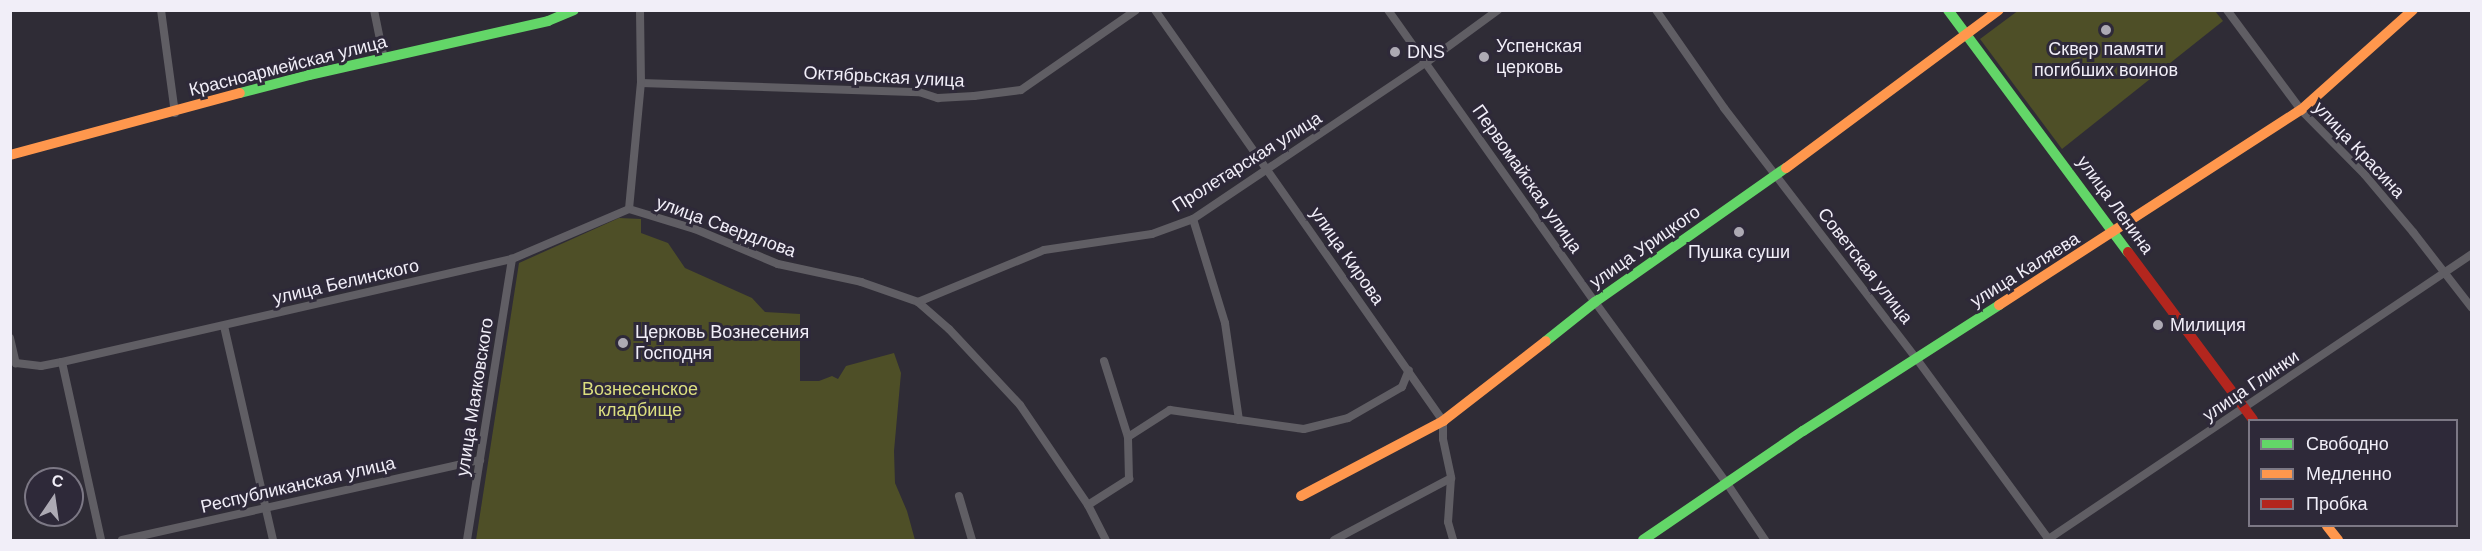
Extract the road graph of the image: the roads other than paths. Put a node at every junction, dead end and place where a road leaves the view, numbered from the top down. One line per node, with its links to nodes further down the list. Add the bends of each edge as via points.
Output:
1 (161, 10): 19 (street)
2 (374, 10): 15 (street)
3 (574, 10): 15 (street, Красноармейская улица, via 548,21)
4 (640, 10): 17 (street, улица Свердлова)
5 (1136, 10): 17 (street, Октябрьская улица, via 1021,90 938,98 919,92)
6 (1155, 10): 21 (street, улица Кирова)
7 (1388, 10): 16 (street, Первомайская улица)
8 (1498, 10): 16 (street, Пролетарская улица)
9 (1656, 10): 22 (street, Советская улица)
10 (1948, 10): 14 (street, улица Ленина)
11 (2000, 10): 14 (street, улица Урицкого)
12 (2227, 10): 18 (street, улица Красина)
13 (2413, 10): 18 (street, улица Каляева)
14 (1966, 35): 22 (street, улица Урицкого); 25 (street, улица Ленина)
15 (384, 59): 19 (street, Красноармейская улица)
16 (1427, 62): 21 (street, Пролетарская улица); 30 (street, Первомайская улица)
17 (641, 83): 23 (street, улица Свердлова)
18 (2301, 111): 25 (street, улица Каляева); 28 (street, улица Красина, via 2365,174)
19 (175, 112): 20 (street, Красноармейская улица)
20 (10, 155)
21 (1268, 169): 24 (street, Пролетарская улица); 37 (street, улица Кирова)
22 (1776, 175): 30 (street, улица Урицкого); 34 (street, Советская улица)
23 (629, 209): 27 (street, улица Белинского); 29 (street, улица Свердлова, via 696,229 778,264 861,282)
24 (1193, 219): 29 (street, Пролетарская улица, via 1152,234 1044,250); 40 (street, via 1226,323)
25 (2116, 232): 34 (street, улица Каляева); 38 (street, улица Ленина)
26 (2472, 254): 28 (street, улица Глинки)
27 (512, 259): 32 (street, улица Белинского); 43 (street, улица Маяковского)
28 (2446, 273): 31 (street, улица Красина); 38 (street, улица Глинки)
29 (918, 302): 48 (street, улица Свердлова, via 949,329 1020,405)
30 (1595, 302): 41 (street, улица Урицкого); 45 (street, Первомайская улица)
31 (2472, 308)
32 (224, 326): 36 (street, улица Белинского); 49 (street)
33 (10, 338): 36 (street, улица Белинского, via 16,363 41,366)
34 (1916, 358): 45 (street, улица Каляева); 61 (street, Советская улица)
35 (1104, 361): 42 (street)
36 (62, 362): 51 (street)
37 (1409, 370): 40 (street, via 1402,387 1348,418 1304,429); 41 (street, улица Кирова)
38 (2245, 409): 39 (street, улица Ленина); 61 (street, улица Глинки)
39 (2252, 419)
40 (1239, 420): 42 (street, via 1170,411)
41 (1443, 421): 44 (street, улица Кирова); 47 (street, улица Урицкого)
42 (1128, 437): 48 (street, via 1129,479)
43 (480, 460): 49 (street, Республиканская улица); 54 (street, улица Маяковского)
44 (1451, 478): 57 (street); 58 (street, улица Кирова, via 1448,522)
45 (1726, 482): 59 (street, улица Каляева); 60 (street, Первомайская улица)
46 (959, 496): 55 (street)
47 (1301, 496)
48 (1088, 505): 56 (street, улица Свердлова)
49 (267, 507): 52 (street, Республиканская улица); 53 (street)
50 (2328, 527): 62 (street)
51 (101, 540)
52 (122, 540)
53 (273, 540)
54 (467, 540)
55 (972, 540)
56 (1106, 540)
57 (1334, 540)
58 (1453, 540)
59 (1643, 540)
60 (1765, 540)
61 (2048, 540)
62 (2338, 540)

